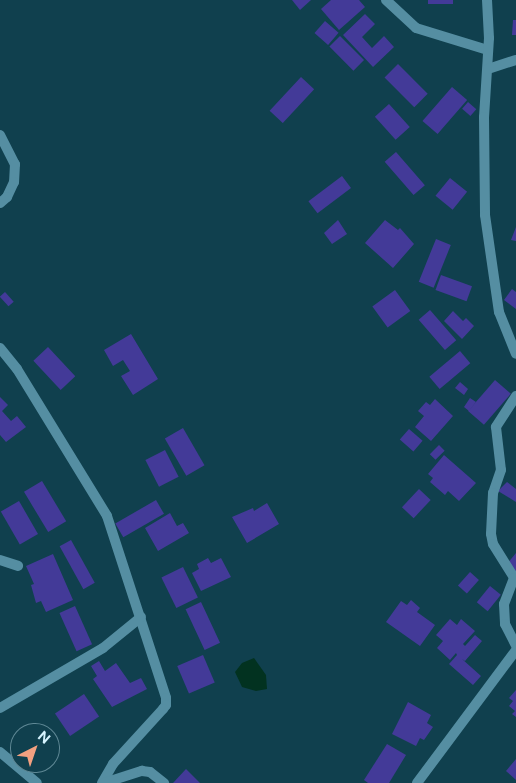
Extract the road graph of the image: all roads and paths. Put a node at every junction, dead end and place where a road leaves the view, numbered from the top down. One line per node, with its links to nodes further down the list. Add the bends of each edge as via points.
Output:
1 (386, 0): 3 (street, via 416,28)
2 (487, 0): 3 (street)
3 (488, 50): 5 (street)
4 (516, 60): 5 (street)
5 (488, 69): 9 (street, via 484,117 485,215 499,312)
6 (0, 135): 7 (street, via 15,164 15,173 7,197)
7 (0, 204)
8 (0, 348): 13 (street, via 18,369 108,516)
9 (516, 354)
10 (516, 396): 14 (street, via 496,427 501,470 491,510 494,544 514,578 504,604 505,624)
11 (0, 560): 12 (street)
12 (18, 566)
13 (141, 617): 16 (street, via 103,648); 19 (street, via 166,705 113,764)
14 (516, 646)
15 (516, 650): 21 (street)
16 (0, 708)
17 (0, 752): 18 (street)
18 (37, 783)
19 (103, 783): 20 (street, via 142,772 150,772)
20 (164, 783)
21 (417, 783)

